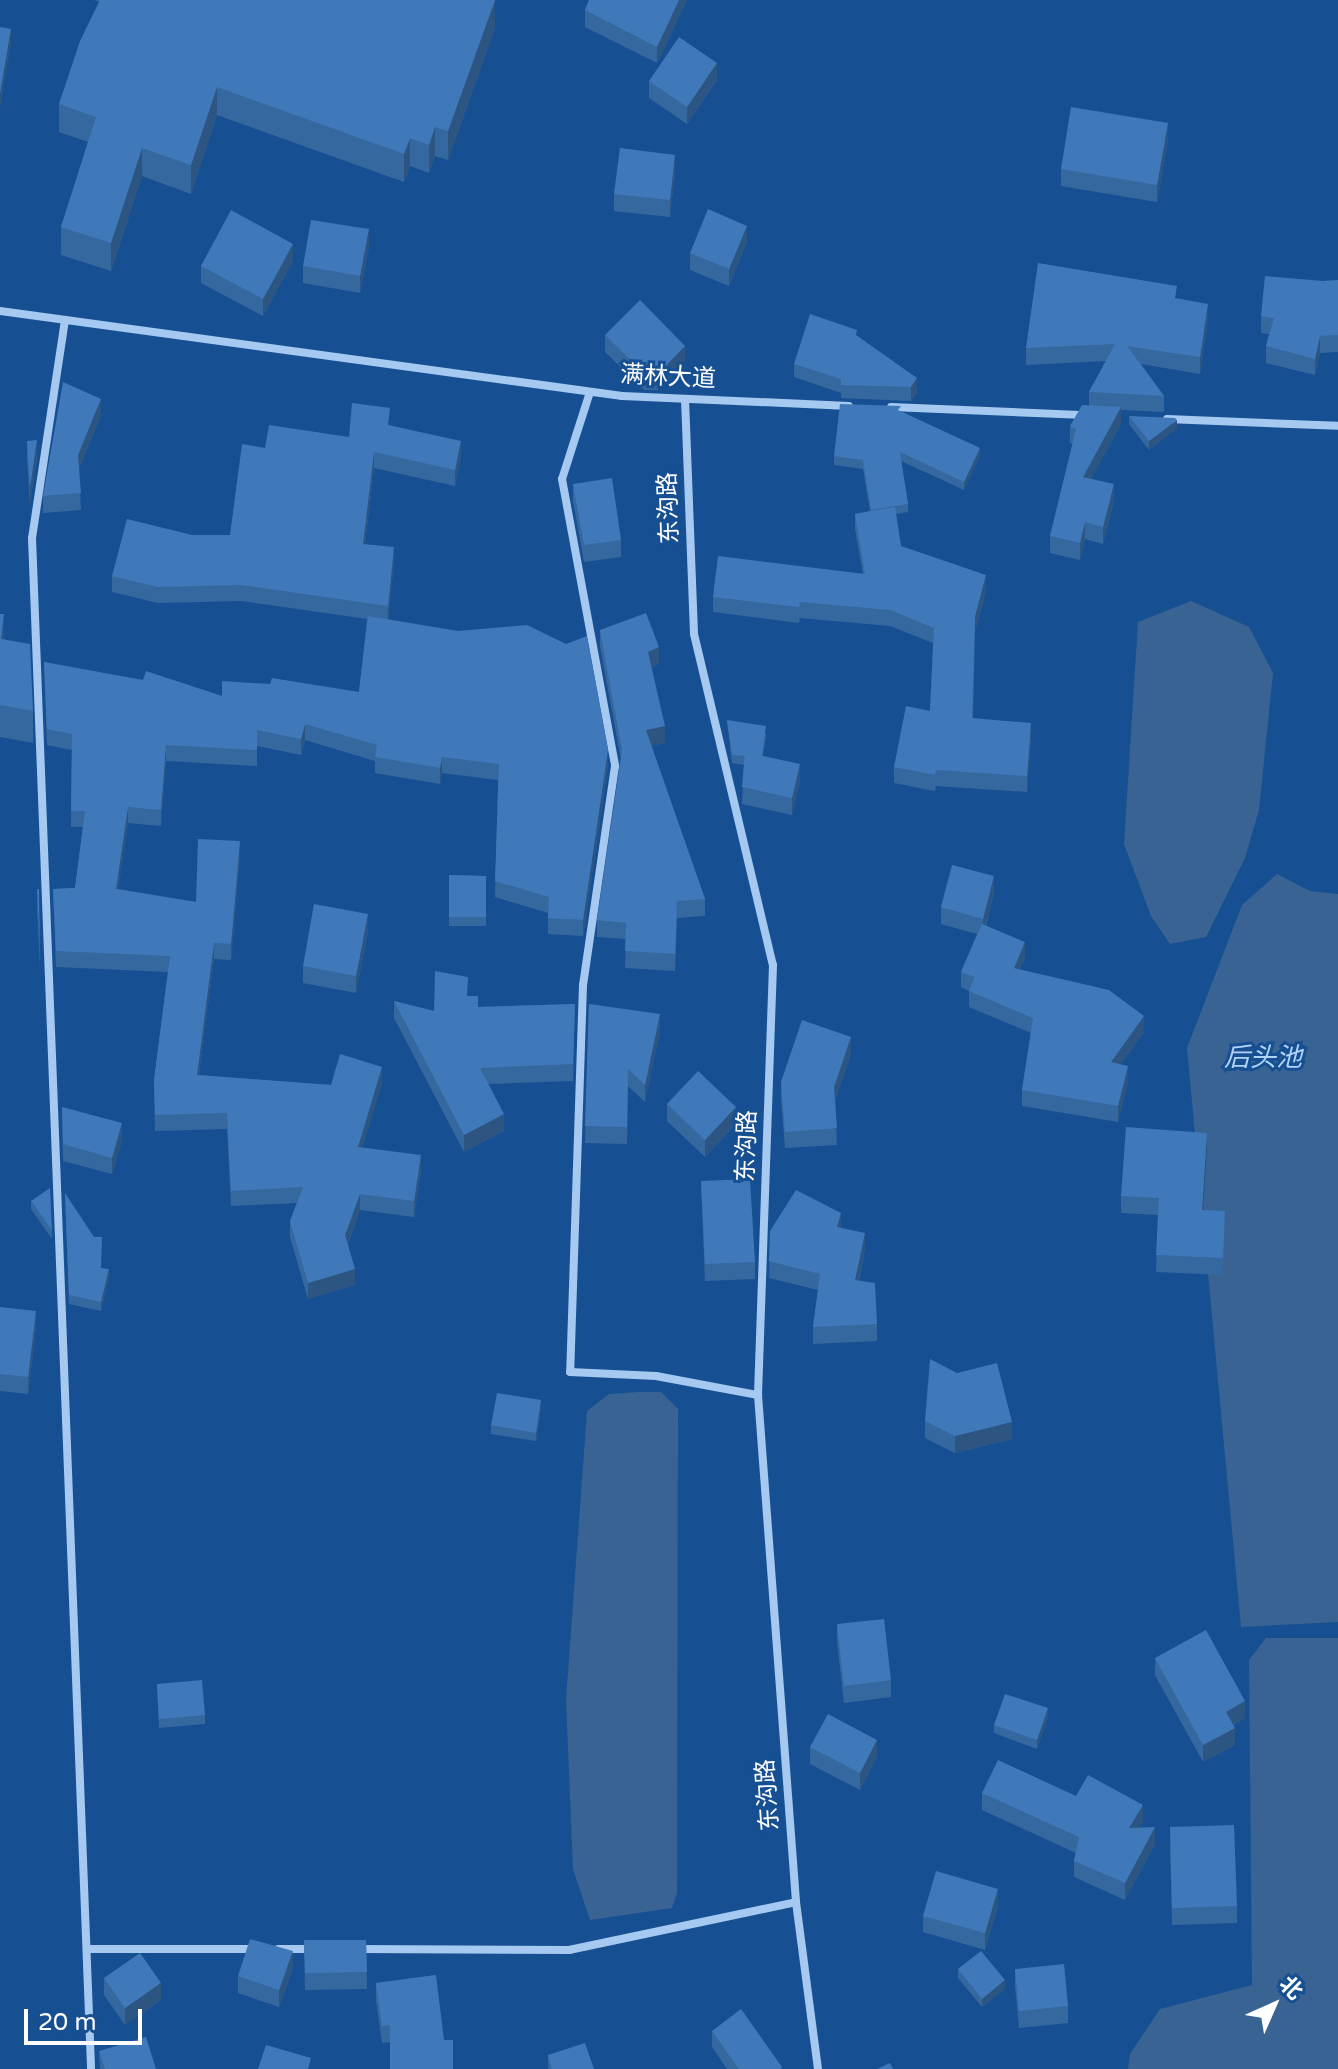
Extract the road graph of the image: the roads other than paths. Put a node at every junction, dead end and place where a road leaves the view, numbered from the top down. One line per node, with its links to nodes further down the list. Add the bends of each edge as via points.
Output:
1 (0, 311): 2 (street, 满林大道)
2 (65, 320): 3 (street, 满林大道); 12 (street, via 32,538)
3 (590, 392): 4 (street, 满林大道); 10 (street, via 562,479 615,766 583,985 570,1372 656,1376)
4 (685, 399): 5 (street, 满林大道); 10 (street, 东沟路, via 694,634 773,965)
5 (860, 406)
6 (876, 407): 7 (street)
7 (1099, 416)
8 (1147, 418): 9 (street)
9 (1338, 426)
10 (758, 1395): 11 (street, 东沟路)
11 (796, 1902): 14 (street, via 569,1950); 16 (street, 东沟路)
12 (87, 1949): 13 (street); 15 (street)
13 (320, 1949)
14 (351, 1949)
15 (91, 2069)
16 (818, 2069)

